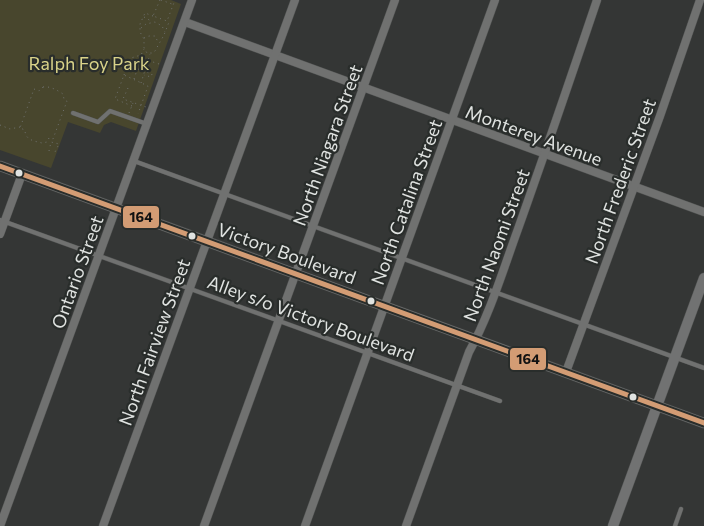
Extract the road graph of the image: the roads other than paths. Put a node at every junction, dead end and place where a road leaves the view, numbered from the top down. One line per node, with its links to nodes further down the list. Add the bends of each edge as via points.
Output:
1 (192, 0): 7 (street, Ontario Street)
2 (295, 0): 8 (street, North Fairview Street)
3 (395, 0): 9 (street, North Niagara Street)
4 (494, 0): 11 (street, North Catalina Street)
5 (598, 0): 13 (street, North Naomi Street)
6 (702, 0): 17 (street, North Frederic Street)
7 (185, 22): 8 (street, Monterey Avenue); 12 (street, Ontario Street)
8 (276, 56): 9 (street, Monterey Avenue); 18 (street, North Fairview Street)
9 (364, 88): 11 (street, Monterey Avenue); 22 (street, North Niagara Street)
10 (73, 113): 12 (lane, via 98,122 110,111)
11 (451, 120): 13 (street, Monterey Avenue); 26 (street, North Catalina Street)
12 (147, 124): 14 (street, Ontario Street)
13 (545, 155): 17 (street, Monterey Avenue); 30 (street, North Naomi Street)
14 (134, 161): 18 (lane); 19 (street, Ontario Street)
15 (0, 166): 16 (main road, Victory Boulevard)
16 (22, 174): 19 (main road, Victory Boulevard); 21 (street)
17 (634, 188): 20 (street, Monterey Avenue); 33 (street, North Frederic Street)
18 (225, 194): 22 (lane); 24 (street, North Fairview Street)
19 (117, 208): 24 (main road, Victory Boulevard); 25 (street, Ontario Street)
20 (704, 212)
21 (2, 220): 23 (street); 25 (lane, Alley s/o Victory Boulevard)
22 (314, 226): 26 (lane); 27 (street, North Niagara Street)
23 (0, 234)
24 (207, 241): 27 (main road, Victory Boulevard); 29 (street, North Fairview Street)
25 (99, 254): 29 (lane, Alley s/o Victory Boulevard); 44 (street, Ontario Street)
26 (402, 258): 30 (lane); 31 (street, North Catalina Street)
27 (296, 274): 31 (main road, Victory Boulevard); 32 (street, North Niagara Street)
28 (704, 278): 36 (main road)
29 (190, 288): 32 (lane, Alley s/o Victory Boulevard); 45 (street, North Fairview Street)
30 (495, 292): 33 (lane); 34 (street, North Naomi Street)
31 (385, 306): 34 (main road, Victory Boulevard); 35 (street, North Catalina Street)
32 (279, 321): 35 (lane, Alley s/o Victory Boulevard); 46 (street, North Niagara Street)
33 (584, 324): 36 (lane); 38 (street, North Frederic Street)
34 (476, 339): 38 (main road, Victory Boulevard); 39 (street, North Naomi Street)
35 (367, 353): 39 (lane, Alley s/o Victory Boulevard); 47 (street, North Catalina Street)
36 (675, 358): 37 (lane); 41 (main road)
37 (704, 368)
38 (566, 372): 41 (main road, Victory Boulevard)
39 (457, 386): 40 (lane, Alley s/o Victory Boulevard); 48 (street, North Naomi Street)
40 (500, 401)
41 (657, 406): 42 (main road, Victory Boulevard); 49 (main road)
42 (704, 423)
43 (681, 509): 50 (lane)
44 (0, 526)
45 (103, 526)
46 (204, 526)
47 (304, 526)
48 (406, 526)
49 (613, 526)
50 (675, 526)

